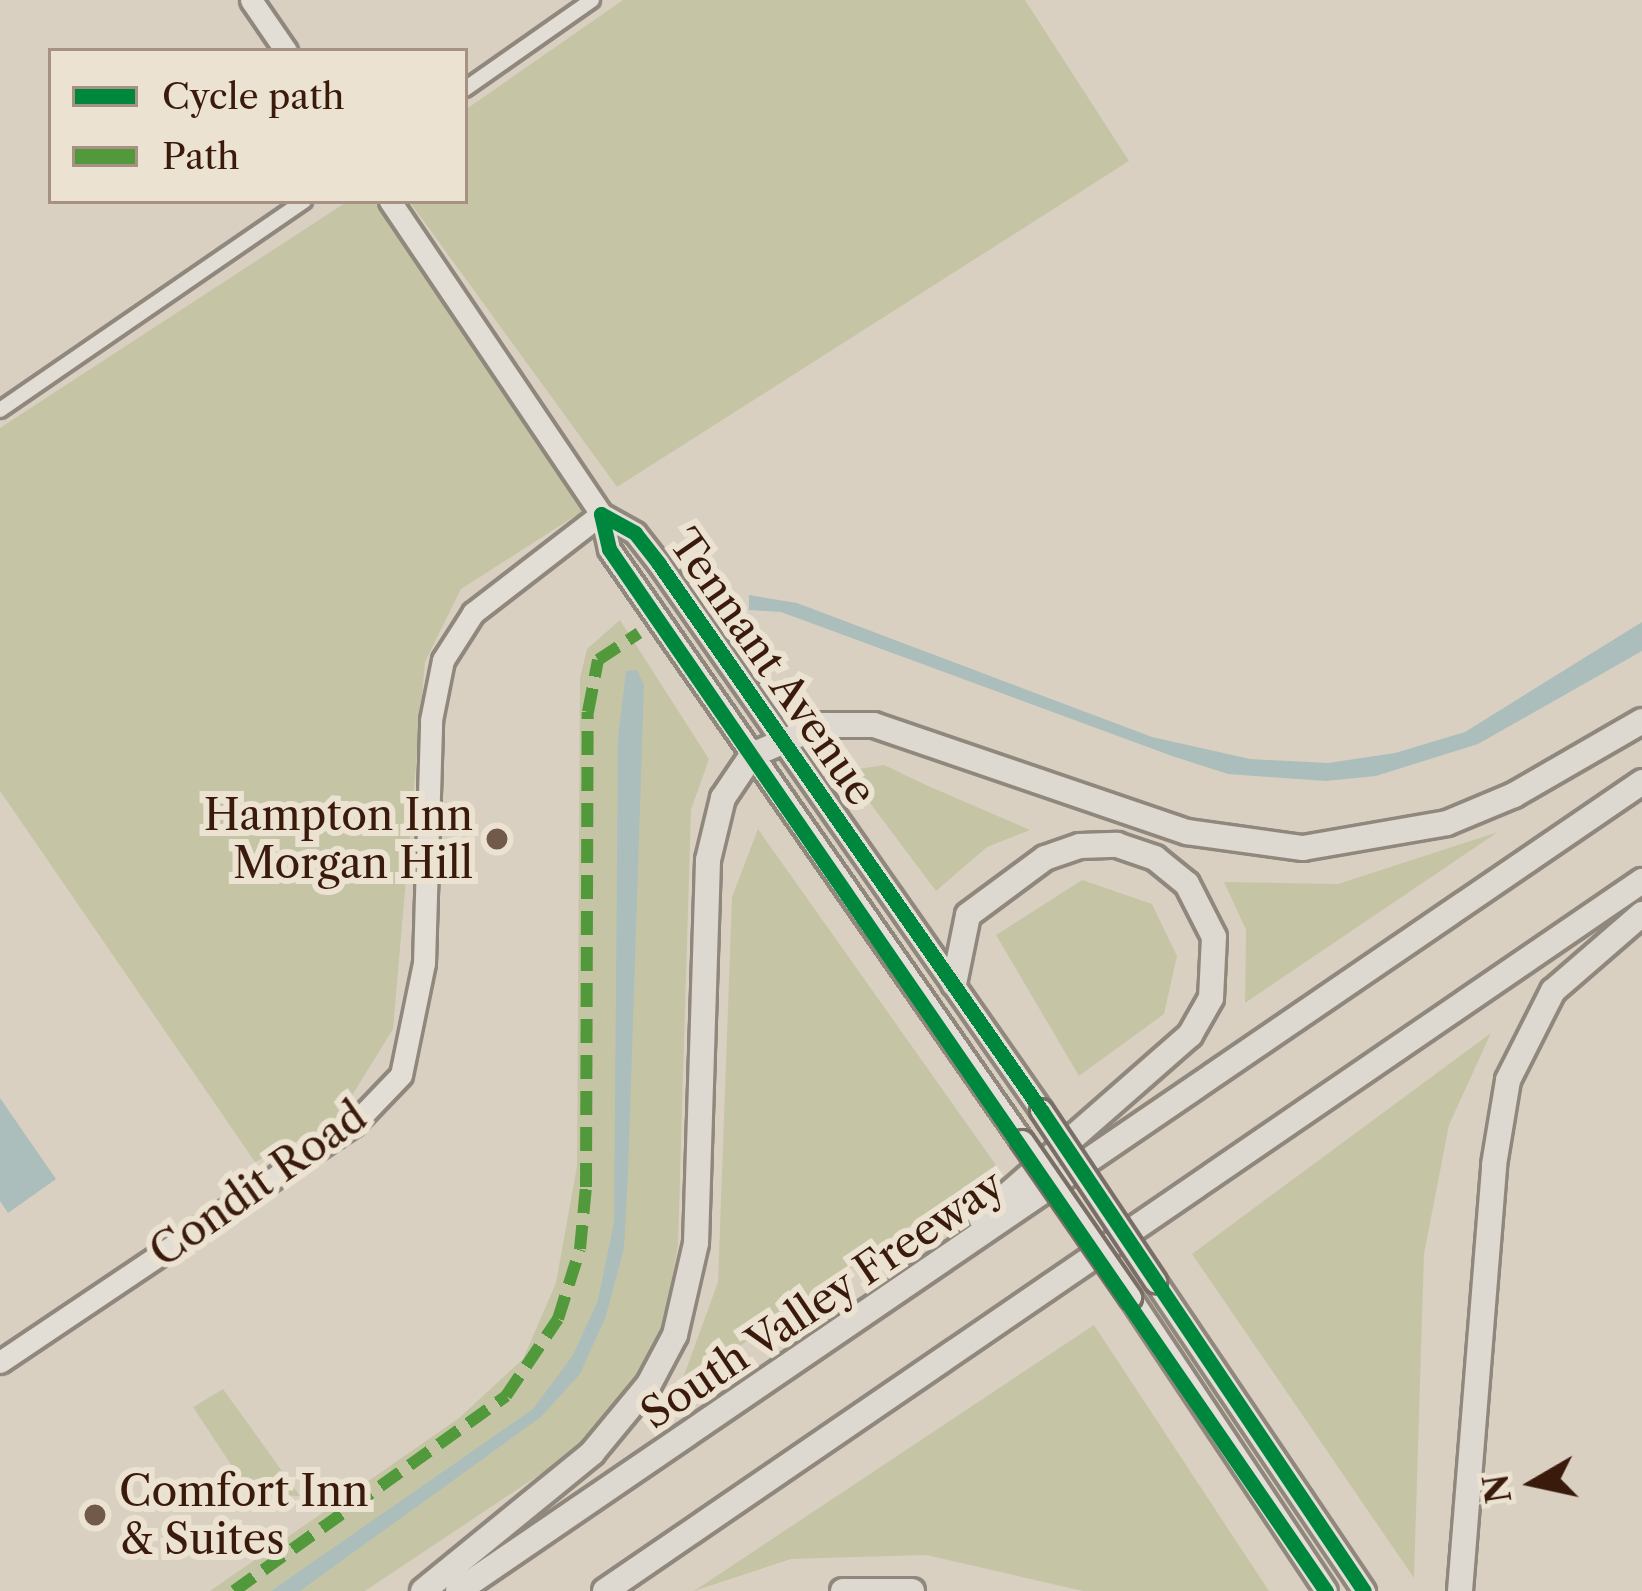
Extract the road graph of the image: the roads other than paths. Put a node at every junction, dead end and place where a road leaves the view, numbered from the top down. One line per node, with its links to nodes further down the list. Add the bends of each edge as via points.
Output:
1 (251, 0): 3 (street)
2 (592, 0): 4 (street)
3 (284, 48)
4 (468, 87)
5 (300, 204): 7 (street)
6 (392, 204): 8 (street, Tennant Avenue)
7 (0, 410)
8 (601, 514): 10 (street, Tennant Avenue, via 635,533); 11 (street, Tennant Avenue, via 610,548); 17 (street, Condit Road, via 473,613 442,660 431,720 424,963 401,1075 353,1125)
9 (1642, 721): 10 (highway, via 1514,796 1447,824 1303,848 1187,832 874,725 822,725)
10 (779, 740): 11 (highway); 15 (street, Tennant Avenue)
11 (752, 755): 19 (highway, via 723,798 708,860 696,1244 675,1335 649,1384 592,1454); 24 (street, Tennant Avenue, bridge)
12 (1642, 782): 16 (highway, South Valley Freeway)
13 (1642, 881): 21 (highway)
14 (1642, 914): 18 (highway, via 1553,991 1508,1080)
15 (954, 984): 16 (highway, via 968,915 1045,858 1080,846 1117,844 1155,858 1199,901 1214,937 1210,998 1190,1035); 25 (street, Tennant Avenue, bridge)
16 (893, 1294): 20 (highway, South Valley Freeway)
17 (0, 1362)
18 (1457, 1588)
19 (423, 1591)
20 (458, 1591)
21 (605, 1591)
22 (844, 1591): 23 (highway)
23 (912, 1591)
24 (1326, 1591)
25 (1364, 1591)

